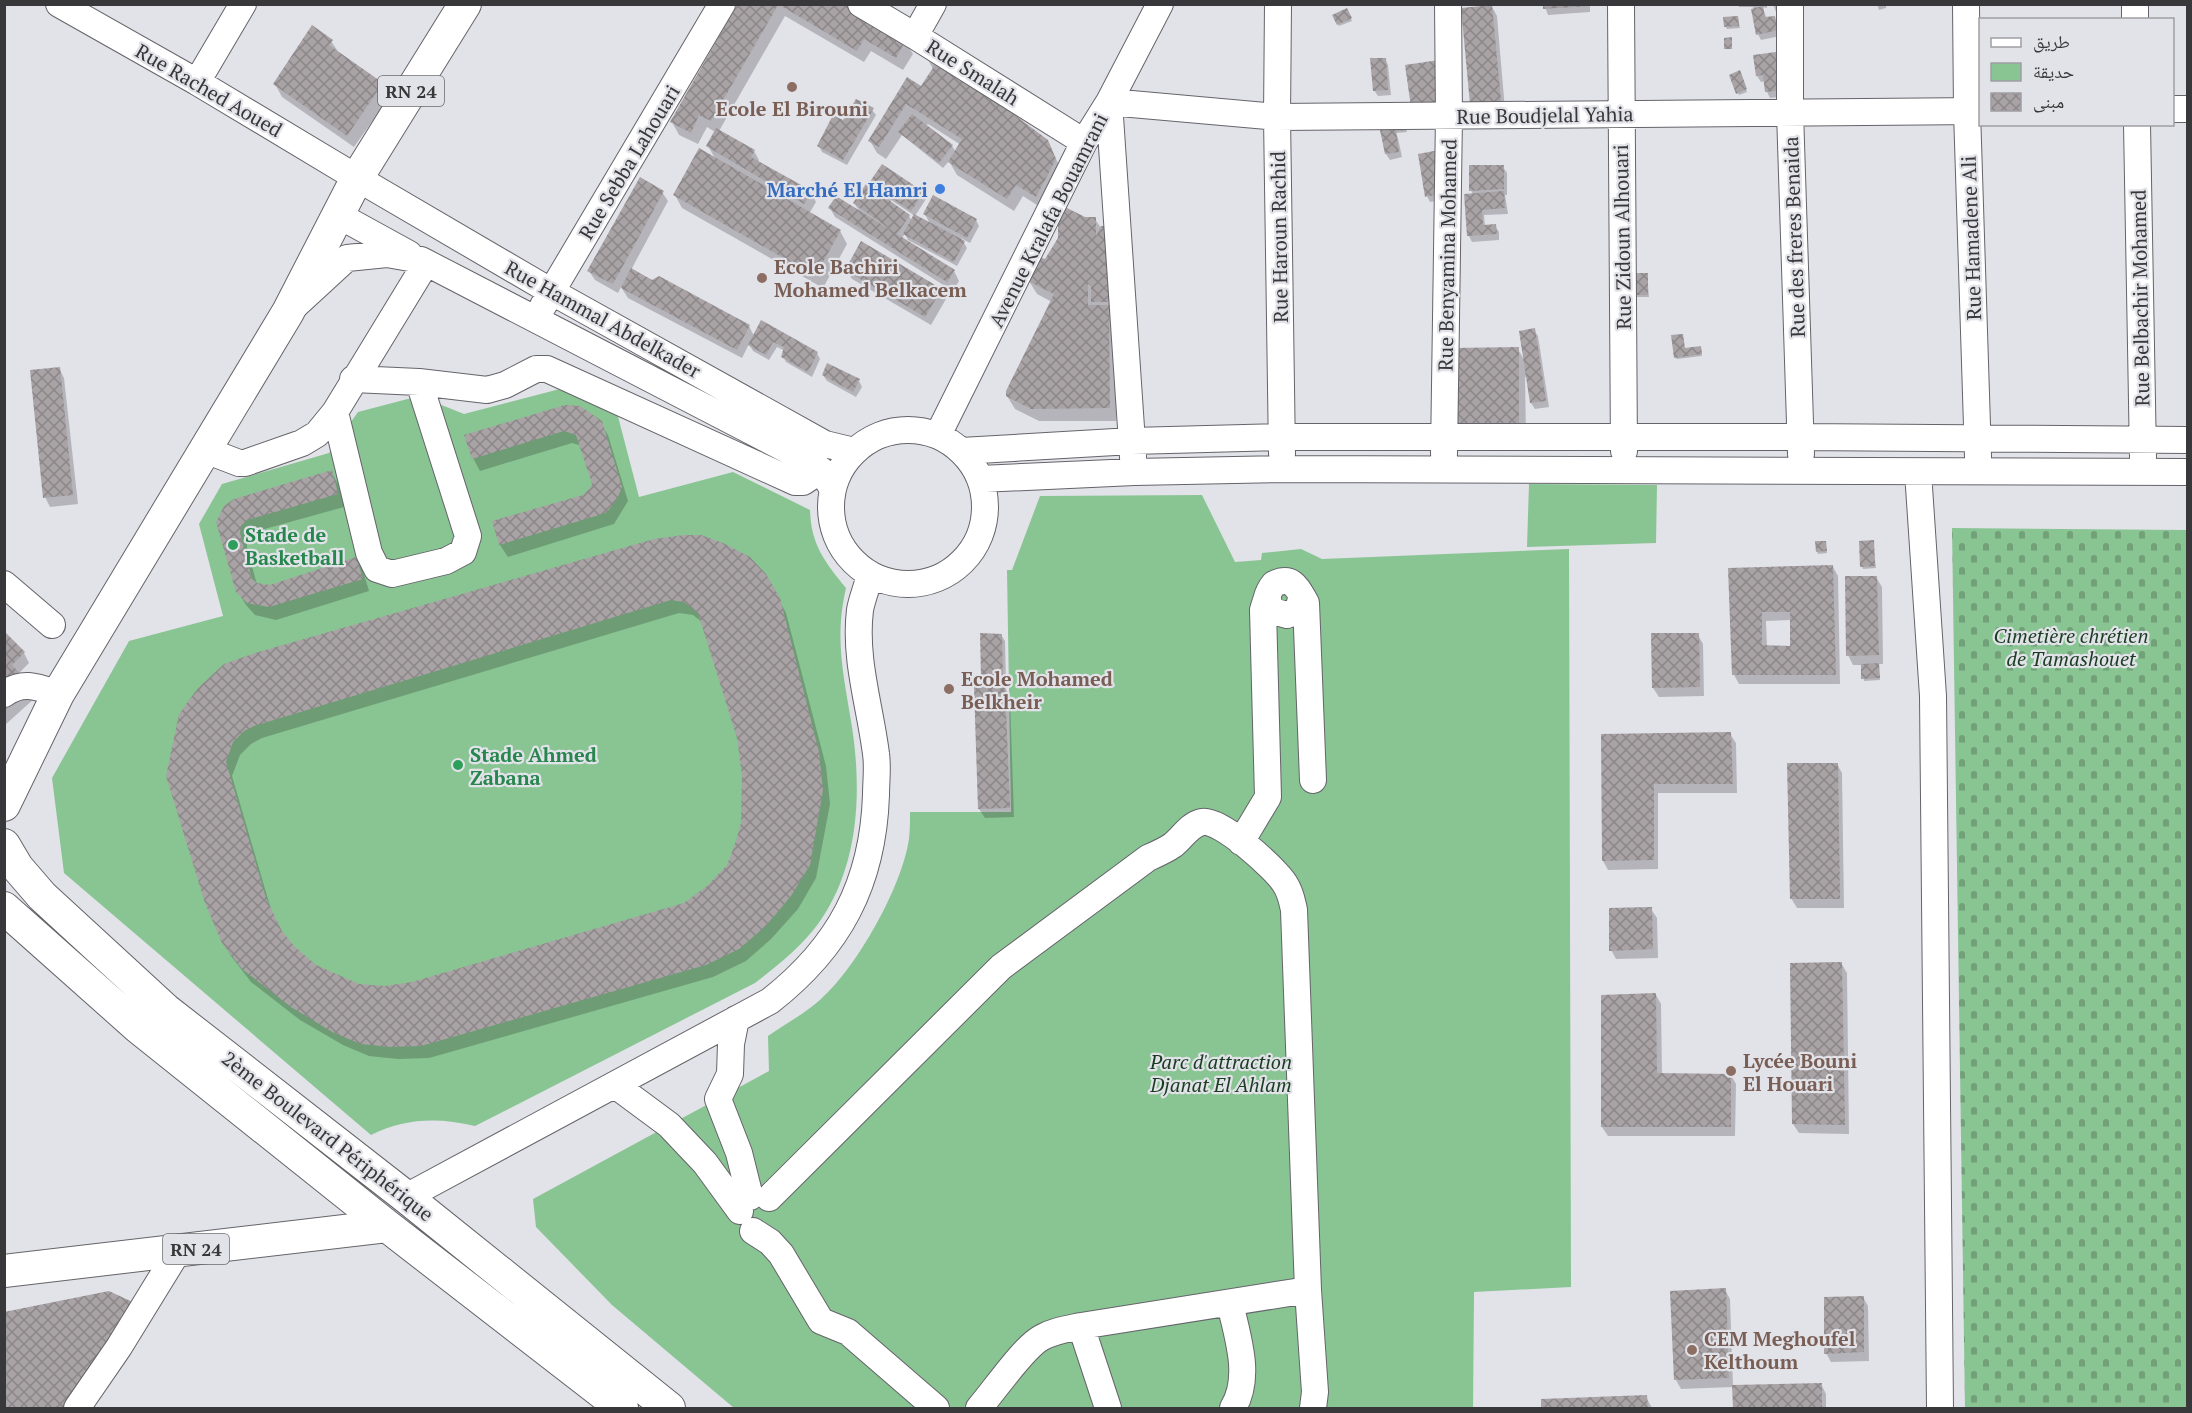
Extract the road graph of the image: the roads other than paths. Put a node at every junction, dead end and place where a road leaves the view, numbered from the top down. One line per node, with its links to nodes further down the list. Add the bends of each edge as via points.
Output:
1 (59, 4): 14 (street, Rue Rached Aoued)
2 (243, 4): 14 (street)
3 (465, 4): 23 (main road, RN 24)
4 (722, 4): 26 (street, Rue Sebba Lahouari)
5 (861, 4): 13 (street, Rue Smalah)
6 (933, 4): 13 (street)
7 (1160, 4): 15 (street, Avenue Kralafa Bouamrani)
8 (1278, 4): 20 (street, Rue Haroun Rachid)
9 (1448, 4): 19 (street, Rue Benyamina Mohamed)
10 (1621, 4): 18 (street, Rue Zidoun Alhouari)
11 (1790, 4): 17 (street, Rue des freres Benaida)
12 (1966, 4): 16 (street, Rue Hamadene Ali)
13 (915, 36): 22 (street, Rue Smalah)
14 (197, 82): 23 (street, Rue Rached Aoued)
15 (1110, 102): 20 (street, Rue Boudjelal Yahia); 22 (street, Avenue Kralafa Bouamrani); 39 (street)
16 (1974, 111): 17 (street, Rue Boudjelal Yahia); 37 (street, Rue Hamadene Ali)
17 (1790, 112): 18 (street, Rue Boudjelal Yahia); 35 (street, Rue des freres Benaida)
18 (1621, 114): 19 (street, Rue Boudjelal Yahia); 33 (street, Rue Zidoun Alhouari)
19 (1449, 116): 20 (street, Rue Boudjelal Yahia); 36 (street, Rue Benyamina Mohamed)
20 (1277, 117): 34 (street, Rue Haroun Rachid)
21 (2137, 126): 40 (street, Rue Belbachir Mohamed)
22 (1084, 142): 32 (street, Avenue Kralafa Bouamrani)
23 (357, 178): 24 (main road); 26 (street, Rue Hammal Abdelkader)
24 (338, 215): 25 (street); 27 (main road)
25 (424, 262): 27 (street, via 387,254 346,258); 28 (street); 29 (street)
26 (552, 292): 28 (street, Rue Sebba Lahouari); 42 (street, Rue Hammal Abdelkader, via 825,444)
27 (288, 312): 41 (main road)
28 (535, 318): 53 (street, via 803,458)
29 (353, 380): 30 (street); 31 (street)
30 (419, 382): 31 (street, via 468,537 463,552 446,561 392,574 377,570 369,554); 53 (street, via 487,390 536,369 547,369 795,482)
31 (335, 412): 41 (street, via 317,434 302,443 245,463)
32 (938, 435): 42 (street, via 907,429 879,434); 43 (street)
33 (1624, 436): 35 (street); 36 (street); 45 (street, Rue Zidoun Alhouari)
34 (1281, 437): 36 (street); 39 (street); 44 (street, Rue Haroun Rachid)
35 (1800, 437): 37 (street); 47 (street, Rue des freres Benaida)
36 (1443, 438): 46 (street, Rue Benyamina Mohamed)
37 (1978, 440): 40 (street); 48 (street, Rue Hamadene Ali)
38 (2187, 440): 40 (street)
39 (1132, 441): 43 (street); 49 (street)
40 (2143, 441): 51 (street, Rue Belbachir Mohamed)
41 (205, 450): 59 (main road)
42 (854, 451): 53 (street, via 838,472)
43 (961, 451): 54 (street)
44 (1282, 469): 46 (street); 49 (street)
45 (1624, 469): 46 (street); 47 (street)
46 (1445, 470)
47 (1801, 470): 50 (street)
48 (1979, 471): 50 (street); 51 (street)
49 (1134, 472): 54 (street)
50 (1918, 472): 83 (street, via 1933,696)
51 (2143, 472): 52 (street)
52 (2187, 472)
53 (827, 479): 55 (street, via 830,514 843,551)
54 (980, 479): 55 (street, via 985,514 973,550 956,568 933,581 901,585)
55 (870, 575): 65 (street, via 860,610 861,668 877,756 875,813 861,883 843,923 818,957 770,1001)
56 (4, 584): 57 (street)
57 (52, 625)
58 (4, 694): 59 (street, via 27,685)
59 (58, 694): 61 (main road)
60 (1313, 780): 62 (street, via 1306,603 1296,585 1286,581 1274,584 1263,610 1268,797)
61 (4, 805)
62 (1241, 842): 68 (street, via 1214,823 1203,821 1192,826 1171,846 1035,940 1000,967); 72 (street, via 1284,882 1294,910)
63 (4, 845): 67 (main road, 2ème Boulevard Périphérique, via 42,896 166,1010)
64 (4, 908): 69 (main road, 2ème Boulevard Périphérique, via 139,1028)
65 (736, 1019): 66 (street); 68 (street, via 730,1044 730,1074 718,1099 739,1153)
66 (615, 1084): 67 (street); 68 (street, via 669,1125)
67 (406, 1197): 77 (main road, 2ème Boulevard Périphérique)
68 (753, 1209): 78 (street, via 821,1321 848,1332)
69 (387, 1226): 70 (main road, RN 24); 76 (main road, 2ème Boulevard Périphérique)
70 (177, 1251): 71 (main road, RN 24); 75 (street)
71 (4, 1271)
72 (1308, 1290): 73 (street); 82 (street)
73 (1230, 1303): 74 (street); 81 (street, via 1242,1363 1242,1382)
74 (1081, 1326): 79 (street, via 1039,1339); 80 (street)
75 (77, 1408)
76 (622, 1408)
77 (669, 1408)
78 (936, 1408)
79 (980, 1408)
80 (1108, 1408)
81 (1233, 1408)
82 (1313, 1408)
83 (1940, 1408)

